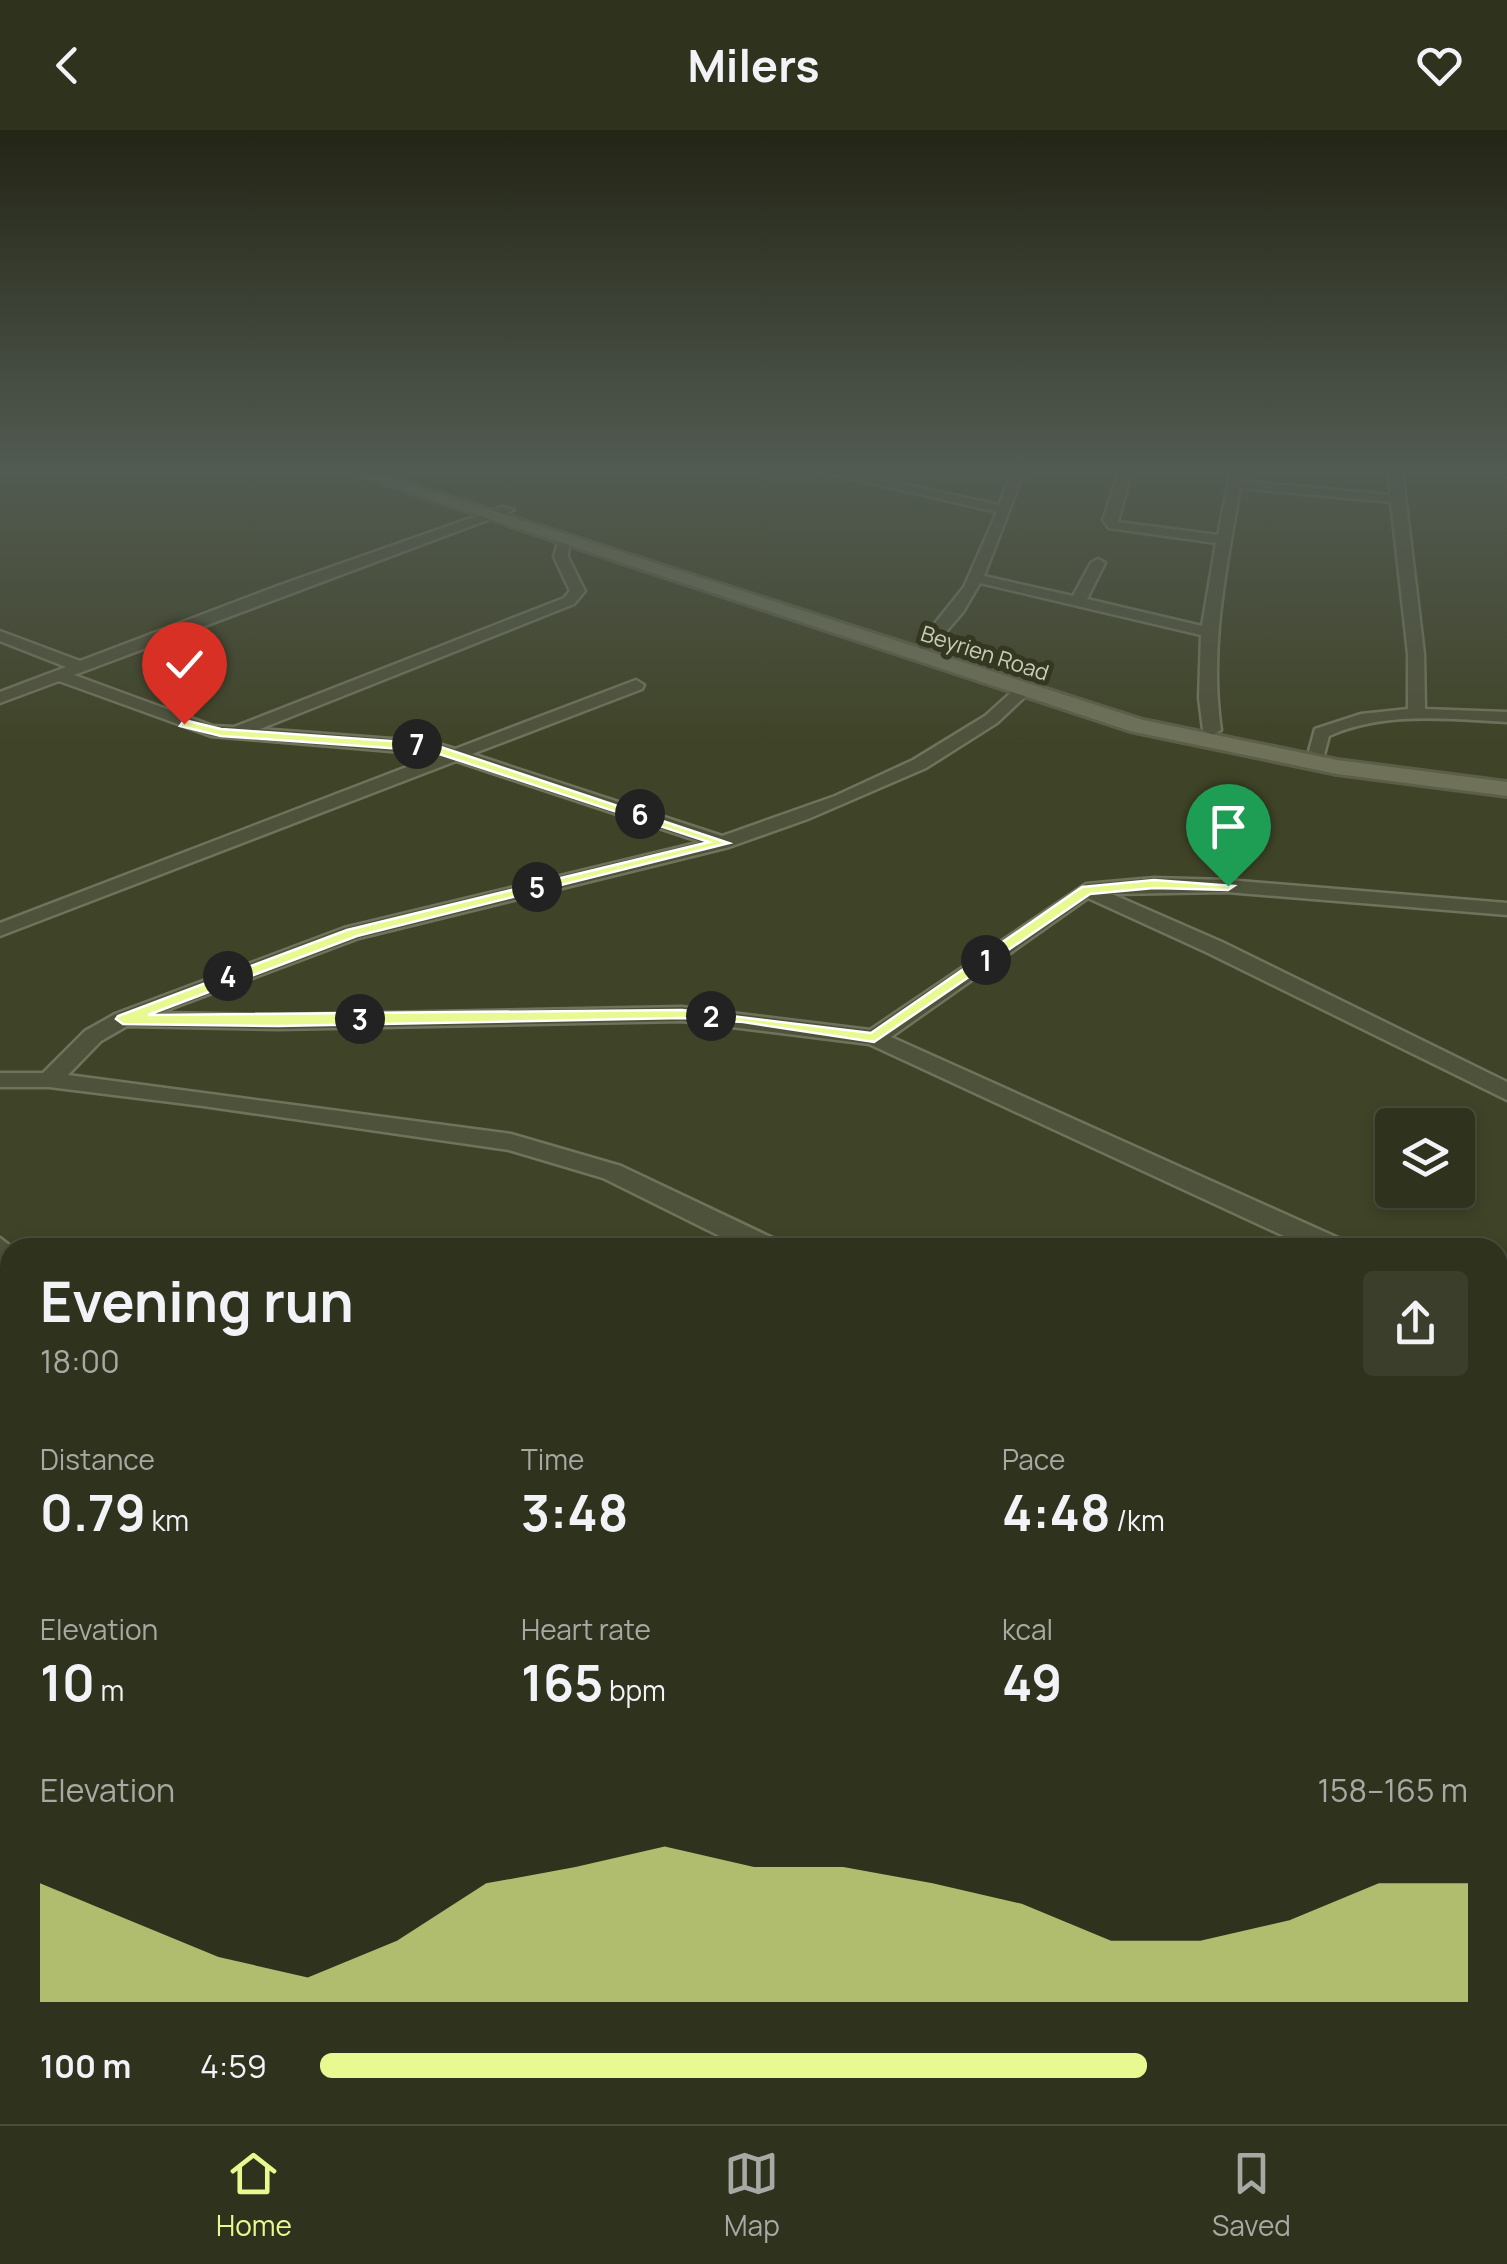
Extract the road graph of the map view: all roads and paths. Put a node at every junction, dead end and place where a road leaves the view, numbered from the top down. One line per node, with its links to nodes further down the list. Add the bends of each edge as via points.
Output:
1 (364, 562): 15 (street)
2 (564, 562): 23 (street, via 578,591 569,601)
3 (633, 562): 11 (main road, Beyrien Road)
4 (647, 562): 11 (main road, Beyrien Road)
5 (983, 562): 9 (street)
6 (1221, 562): 12 (street)
7 (1405, 562): 20 (street, via 1420,674)
8 (1098, 563): 10 (street)
9 (976, 578): 10 (street); 14 (street, via 947,627)
10 (1078, 602): 12 (street)
11 (791, 610): 14 (main road, Beyrien Road); 18 (main road, Beyrien Road)
12 (1210, 633): 22 (street, via 1206,701)
13 (0, 636): 15 (street)
14 (925, 646): 22 (main road, Beyrien Road)
15 (78, 666): 16 (street)
16 (58, 675): 19 (street); 23 (street, via 171,719)
17 (636, 686): 25 (street)
18 (1022, 692): 27 (main road, Beyrien Road, via 1266,755); 28 (street, via 990,722 890,777)
19 (0, 698)
20 (1416, 716): 21 (street); 24 (street, via 1326,730 1317,738)
21 (1507, 716)
22 (1212, 730): 24 (main road, Beyrien Road)
23 (236, 734): 25 (street, via 395,742)
24 (1318, 750): 26 (main road, Beyrien Road)
25 (460, 755): 28 (street); 31 (street)
26 (1507, 776)
27 (1507, 790)
28 (722, 843): 32 (street, via 352,933)
29 (1086, 890): 30 (street, via 1228,886); 33 (street); 36 (street)
30 (1507, 909)
31 (0, 930)
32 (123, 1019): 33 (street, via 682,1014); 35 (street, via 93,1036)
33 (874, 1038): 38 (street)
34 (0, 1080): 35 (street)
35 (49, 1080): 37 (street, via 511,1142 612,1172)
36 (1507, 1092)
37 (750, 1238)
38 (1315, 1238)

